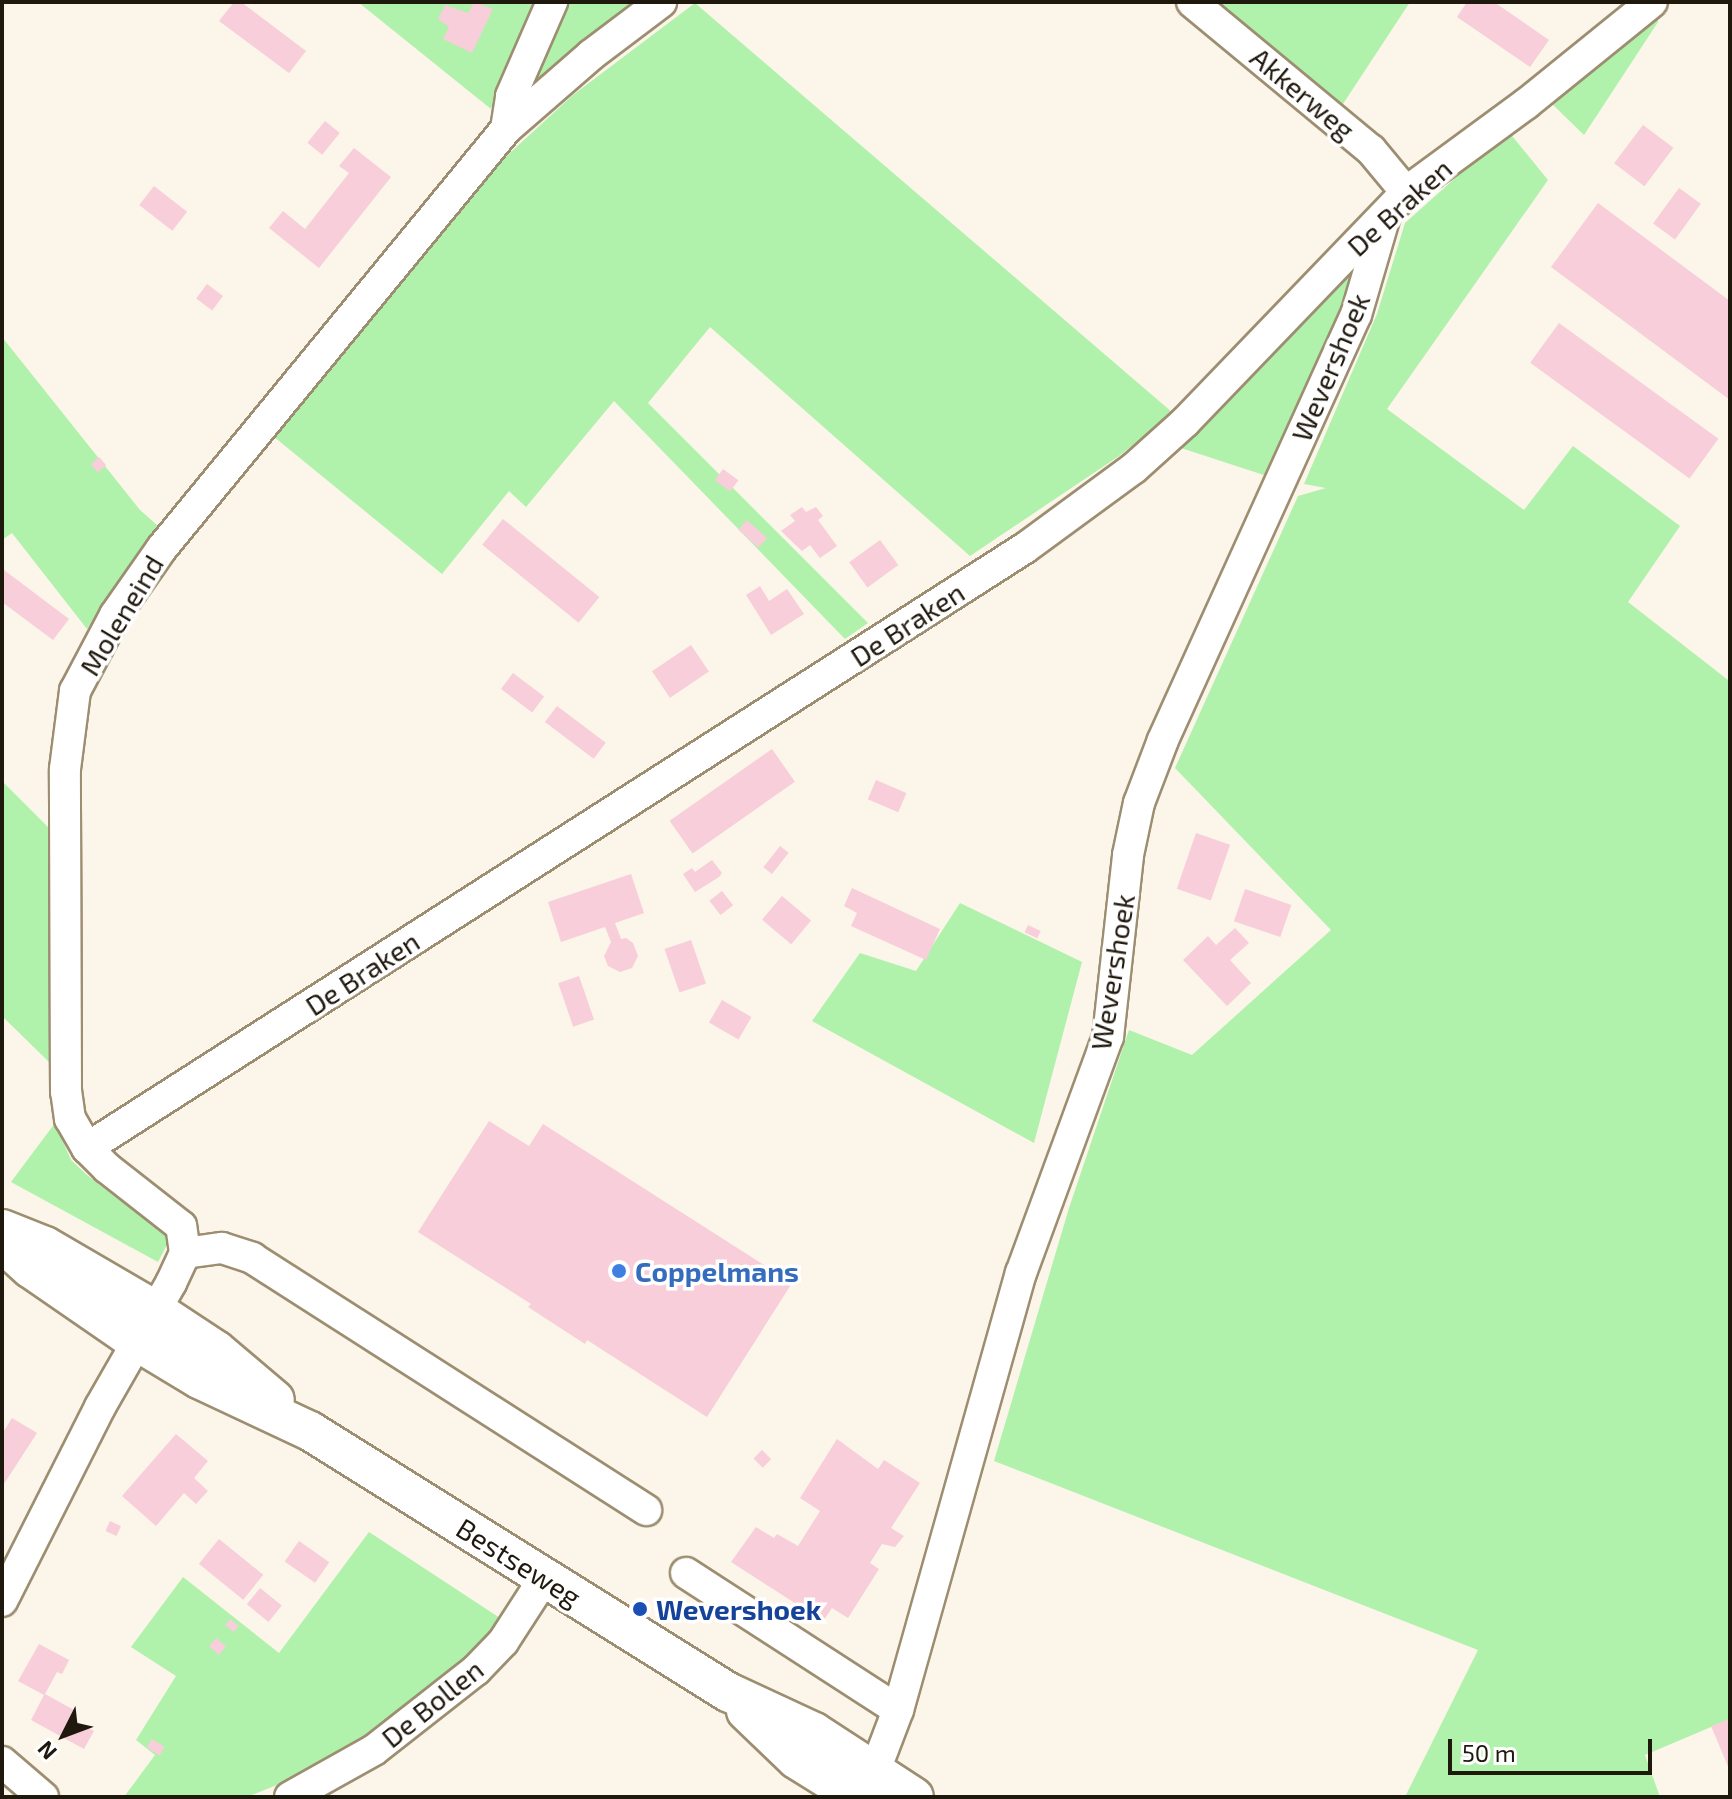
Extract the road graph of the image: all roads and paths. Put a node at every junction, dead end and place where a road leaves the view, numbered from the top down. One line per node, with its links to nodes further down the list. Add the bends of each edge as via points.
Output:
1 (552, 2): 5 (street, Moleneind, via 511,96)
2 (661, 2): 5 (street, Moleneind)
3 (1192, 2): 6 (street, Akkerweg, via 1371,150)
4 (1652, 2): 6 (street, De Braken)
5 (506, 129): 7 (street, Moleneind, via 162,548 115,615 75,691 65,769 66,1092 70,1119)
6 (1397, 201): 7 (street, De Braken, via 1185,422 1134,468 1025,548); 16 (street, Wevershoek, via 1356,315 1139,803 1128,855 1108,1037 1021,1273)
7 (87, 1148): 10 (street, Moleneind, via 181,1226)
8 (2, 1229): 11 (main road, Bestseweg, via 45,1246)
9 (2, 1243): 11 (main road, Bestseweg, via 30,1268)
10 (185, 1253): 11 (street); 12 (street, via 222,1248 252,1258)
11 (146, 1326): 14 (main road, Bestseweg, via 199,1379 310,1431); 15 (street)
12 (646, 1510)
13 (686, 1573): 16 (street)
14 (545, 1577): 18 (main road, Bestseweg, via 728,1692 814,1732); 20 (street, De Bollen, via 503,1642 476,1670 374,1750)
15 (2, 1601)
16 (898, 1710): 18 (street, Wevershoek)
17 (2, 1762): 19 (street)
18 (866, 1788): 21 (main road, Bestseweg)
19 (43, 1797)
20 (290, 1797)
21 (914, 1797)

